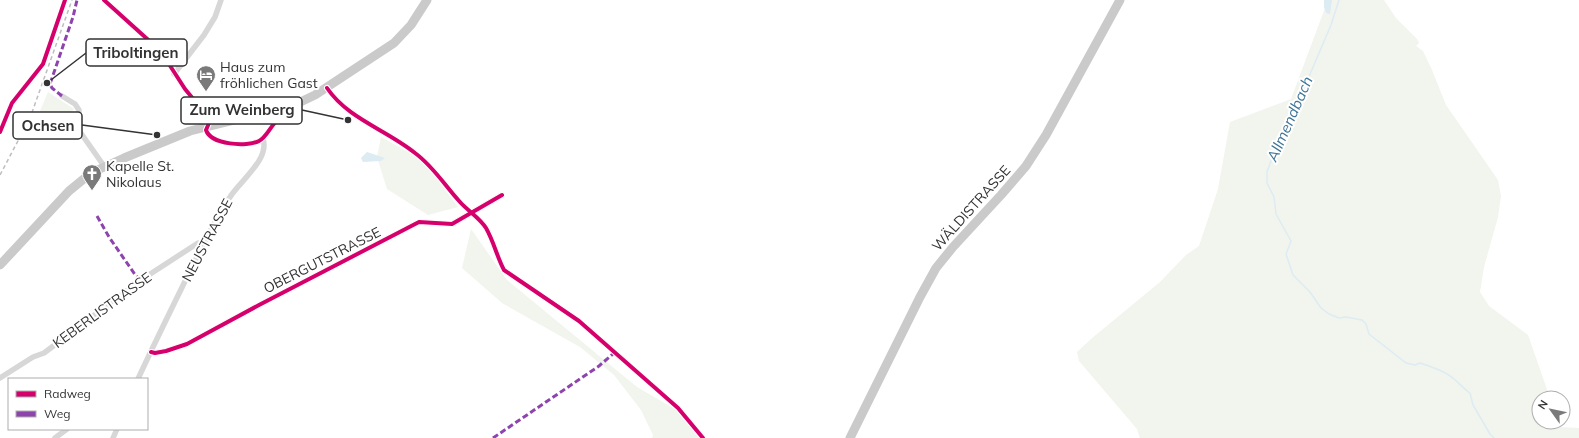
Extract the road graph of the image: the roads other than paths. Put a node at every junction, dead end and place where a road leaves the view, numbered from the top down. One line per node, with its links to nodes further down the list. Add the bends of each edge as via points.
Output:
1 (104, 0): 5 (street, via 149,41 167,61)
2 (221, 0): 5 (street, via 215,17 204,35)
3 (427, 0): 6 (main road, via 411,25 394,43)
4 (1120, 0): 22 (main road, WÄLDISTRASSE, via 1046,135 1029,161 936,268)
5 (174, 74): 9 (street, via 204,112 209,123)
6 (327, 88): 8 (main road, via 305,100); 13 (street, via 342,106 428,163)
7 (62, 96): 11 (street, via 80,110 78,129)
8 (280, 108): 9 (main road); 10 (street, NEUSTRASSE, via 279,118)
9 (207, 126): 10 (street, via 206,130 210,136 230,144 251,144); 11 (main road)
10 (263, 139): 14 (street, NEUSTRASSE, via 265,144 259,162 236,187)
11 (104, 166): 15 (main road, via 82,179 69,191)
12 (502, 195): 13 (street, OBERGUTSTRASSE)
13 (471, 213): 16 (street, OBERGUTSTRASSE, via 452,224 419,222 187,344 166,351); 21 (street, via 486,228 504,270 579,321 678,408)
14 (204, 243): 16 (street, NEUSTRASSE); 17 (street, KEBERLISTRASSE, via 198,243 141,280 44,353)
15 (0, 265)
16 (151, 352): 18 (street, NEUSTRASSE)
17 (0, 378)
18 (138, 378)
19 (66, 430): 20 (street)
20 (54, 438)
21 (703, 438)
22 (850, 438)

